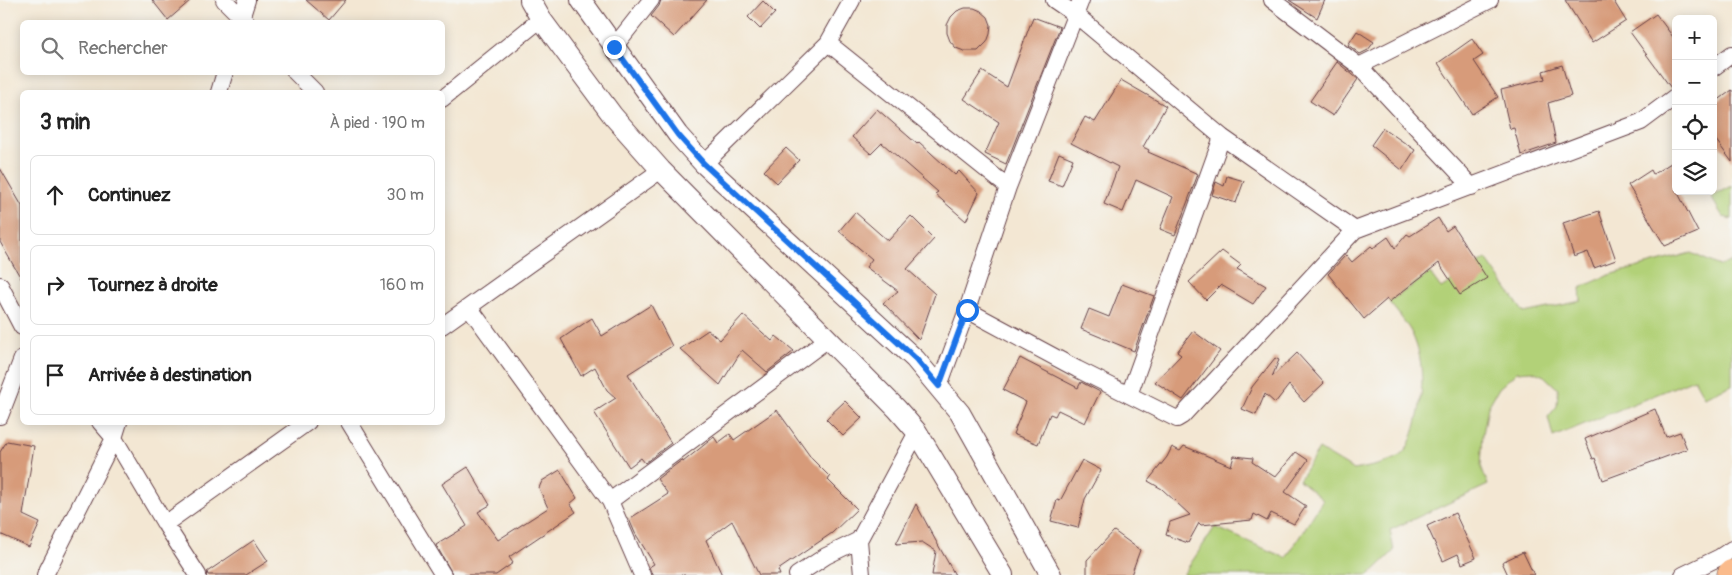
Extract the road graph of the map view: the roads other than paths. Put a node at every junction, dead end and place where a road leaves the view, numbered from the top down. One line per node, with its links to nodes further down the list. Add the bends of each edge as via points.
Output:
1 (224, 0): 12 (street)
2 (247, 0): 13 (street)
3 (530, 0): 11 (street)
4 (581, 0): 15 (street)
5 (651, 0): 15 (street)
6 (852, 0): 14 (street)
7 (1054, 0): 10 (street)
8 (1272, 0): 18 (street)
9 (1478, 3): 18 (street)
10 (1078, 7): 25 (street); 28 (street)
11 (541, 19): 23 (street); 27 (street, via 613,116)
12 (241, 20)
13 (242, 20)
14 (828, 43): 26 (street); 28 (street)
15 (614, 47): 26 (street, via 678,135)
16 (1732, 54): 17 (street)
17 (1717, 65)
18 (1359, 66): 29 (street)
19 (224, 75): 21 (street)
20 (298, 75): 22 (street)
21 (220, 90)
22 (313, 90)
23 (445, 97)
24 (1672, 99): 29 (street, via 1642,122)
25 (1222, 137): 30 (street); 39 (street)
26 (704, 164): 38 (street, via 916,359)
27 (661, 170): 32 (street); 36 (street)
28 (1008, 187): 33 (street)
29 (1472, 187): 30 (street)
30 (1355, 230): 39 (street, via 1182,416 1177,419)
31 (0, 285): 34 (street)
32 (469, 307): 35 (street); 47 (street)
33 (967, 310): 38 (street); 39 (street)
34 (20, 322)
35 (445, 324)
36 (828, 339): 45 (street); 47 (street)
37 (20, 364): 40 (street)
38 (939, 386): 58 (street, via 960,413)
39 (1129, 394)
40 (0, 416)
41 (103, 425): 46 (street)
42 (118, 425): 46 (street)
43 (304, 425): 48 (street)
44 (351, 425): 53 (street)
45 (916, 432): 49 (street); 57 (street)
46 (114, 438): 48 (street); 51 (street)
47 (610, 501): 54 (street)
48 (165, 524): 52 (street)
49 (859, 540): 55 (street); 56 (street)
50 (1732, 548): 59 (street)
51 (45, 575)
52 (198, 575)
53 (443, 575)
54 (642, 575)
55 (797, 575)
56 (862, 575)
57 (1003, 575)
58 (1051, 575)
59 (1683, 575)

